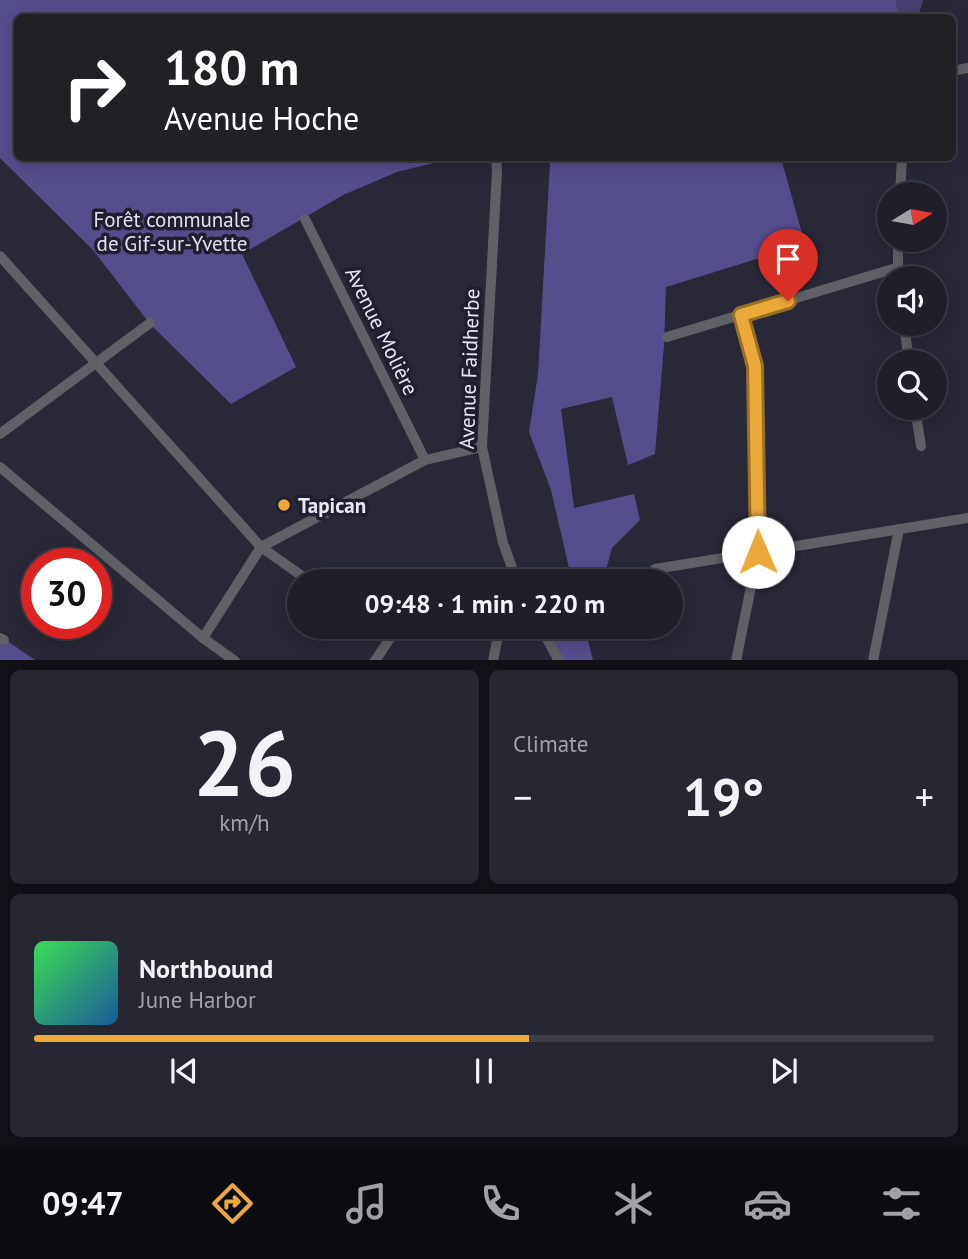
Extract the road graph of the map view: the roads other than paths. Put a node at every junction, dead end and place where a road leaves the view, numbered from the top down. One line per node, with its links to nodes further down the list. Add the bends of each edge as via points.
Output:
1 (496, 161): 14 (street, Avenue Faidherbe)
2 (902, 161): 3 (street)
3 (901, 182)
4 (305, 219): 15 (street, Avenue Molière)
5 (0, 256): 10 (street)
6 (877, 278): 7 (street)
7 (741, 315): 9 (street); 20 (street, via 755,366)
8 (150, 323): 10 (street)
9 (667, 337)
10 (96, 364): 12 (street); 19 (street)
11 (917, 420): 13 (street)
12 (0, 434)
13 (920, 446)
14 (482, 447): 15 (street); 22 (street, Avenue Faidherbe)
15 (425, 460): 19 (street)
16 (0, 467): 24 (street)
17 (968, 518): 18 (street)
18 (899, 529): 20 (street); 33 (street)
19 (261, 547): 21 (street); 24 (street)
20 (758, 552): 23 (street); 32 (street)
21 (292, 569)
22 (512, 569)
23 (654, 569)
24 (204, 638): 28 (street)
25 (389, 639): 29 (street)
26 (497, 639): 30 (street)
27 (547, 639): 31 (street)
28 (235, 660)
29 (375, 660)
30 (493, 660)
31 (559, 660)
32 (736, 660)
33 (873, 660)

